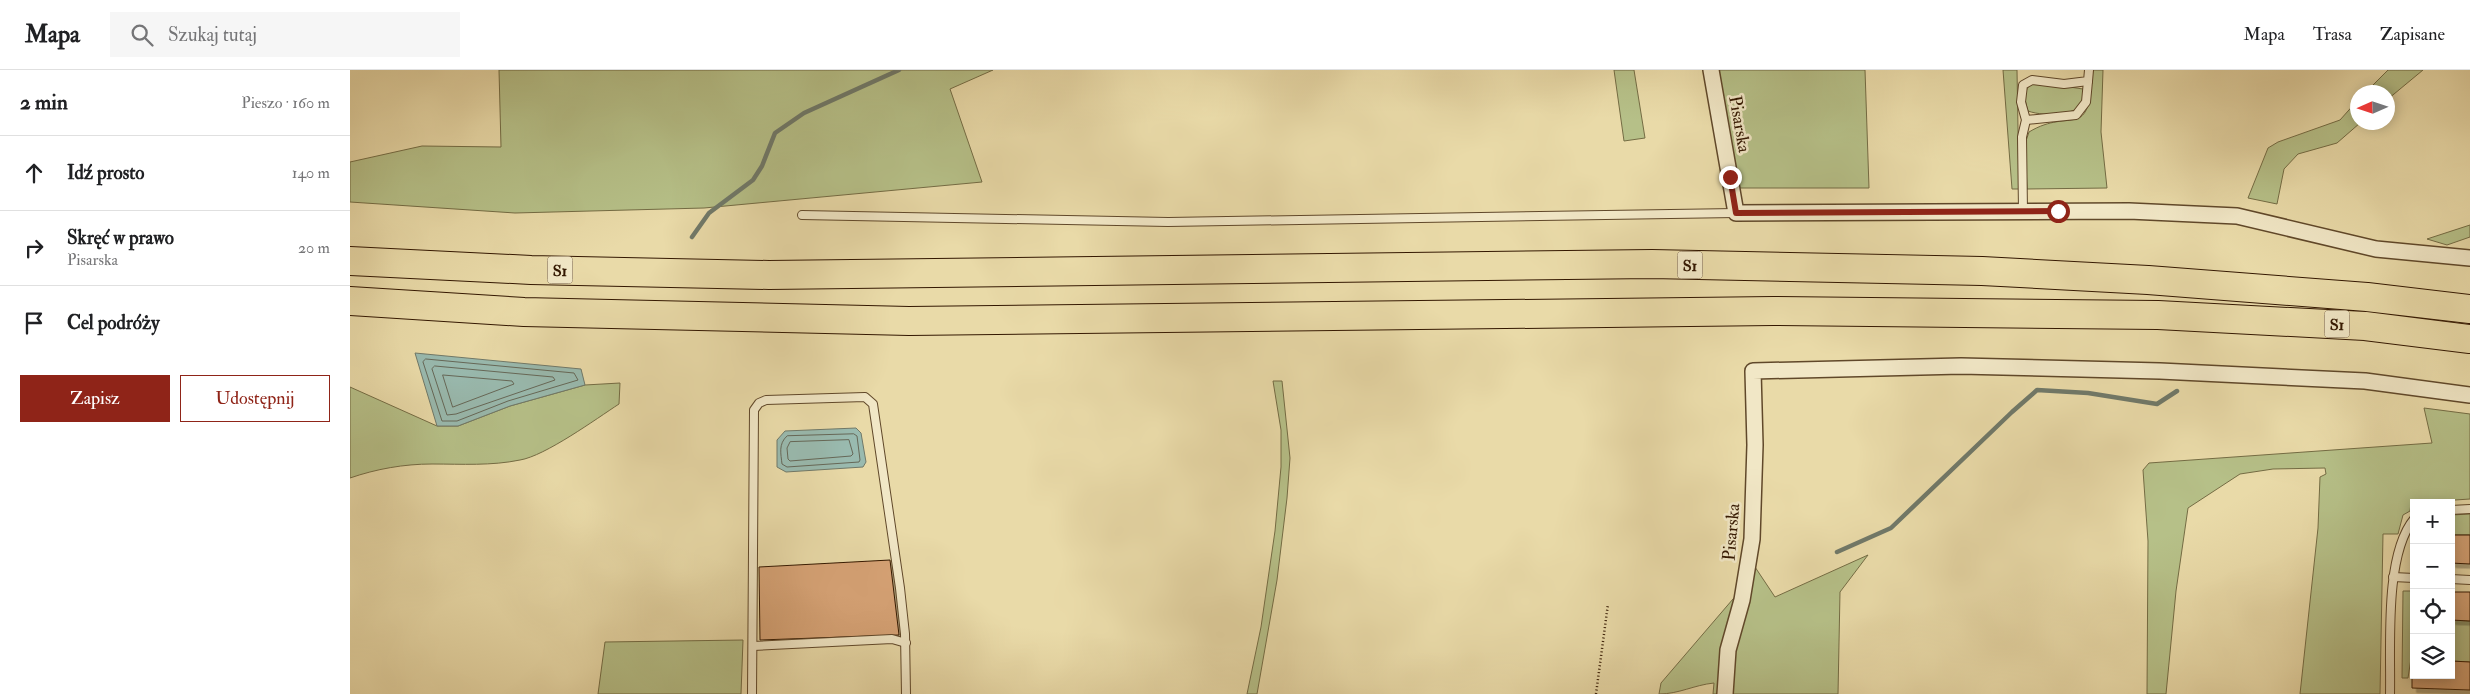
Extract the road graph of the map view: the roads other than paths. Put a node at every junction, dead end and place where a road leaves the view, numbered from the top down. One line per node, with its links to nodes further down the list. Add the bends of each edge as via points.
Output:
1 (1711, 70): 6 (street, Pisarska)
2 (2089, 70): 3 (lane)
3 (2088, 81): 4 (lane, via 2086,102 2076,115); 4 (lane, via 2064,84 2043,80 2026,82 2020,94)
4 (2026, 120): 5 (lane, via 2022,137)
5 (2023, 211): 6 (street); 8 (street, via 2237,216 2376,249)
6 (1736, 213): 7 (lane, via 1168,222)
7 (802, 215)
8 (2470, 258)
9 (350, 260): 11 (highway, S1, via 531,270 769,275 1652,264 1982,271 2367,297)
10 (350, 301): 12 (highway, S1, via 524,312 900,320 1773,312 2158,315 2365,326)
11 (2470, 309)
12 (2470, 339)
13 (2470, 395): 25 (street, Pisarska, via 2365,381 2160,371 1961,366 1753,372 1752,539 1742,600 1728,650)
14 (2470, 509): 15 (lane)
15 (2455, 510)
16 (2410, 524): 17 (lane)
17 (2393, 577): 18 (lane); 26 (lane)
18 (2410, 578)
19 (2455, 579): 20 (lane)
20 (2470, 580)
21 (906, 643): 22 (lane, via 892,639); 22 (lane, via 873,404 865,397 781,398 759,403 754,410); 24 (lane)
22 (753, 646): 23 (lane)
23 (752, 694)
24 (906, 694)
25 (1725, 694)
26 (2390, 694)

